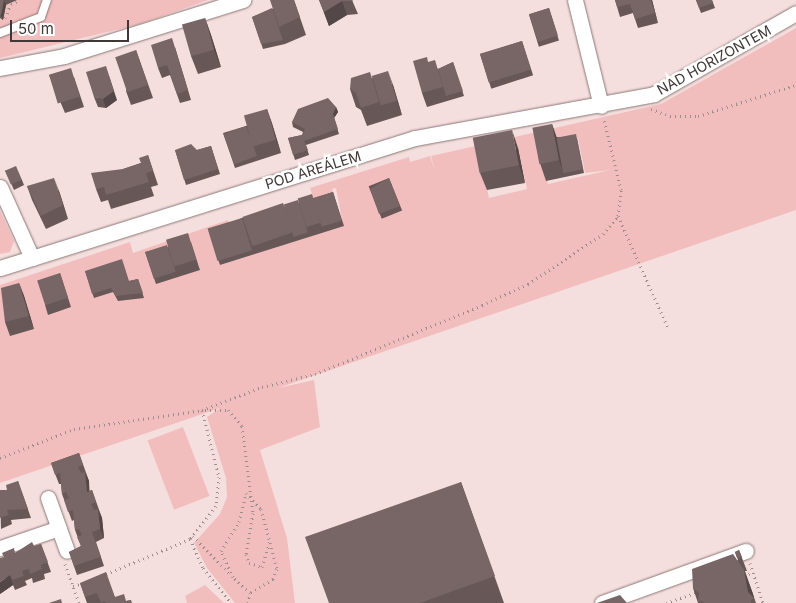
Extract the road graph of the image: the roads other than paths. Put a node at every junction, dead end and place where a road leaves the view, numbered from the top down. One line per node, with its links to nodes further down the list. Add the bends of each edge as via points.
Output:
1 (47, 0): 5 (lane, via 41,17)
2 (243, 0): 6 (street, via 64,56)
3 (576, 0): 7 (street)
4 (796, 13): 7 (street, NAD HORIZONTEM, via 639,98)
5 (0, 33)
6 (0, 68)
7 (601, 106): 9 (street, POD AREÁLEM, via 415,138)
8 (0, 187): 9 (street)
9 (32, 258): 10 (street, POD AREÁLEM)
10 (0, 268)
11 (48, 498): 12 (street)
12 (59, 528): 13 (street); 14 (street)
13 (0, 548)
14 (67, 551)
15 (746, 551): 16 (street)
16 (602, 603)

